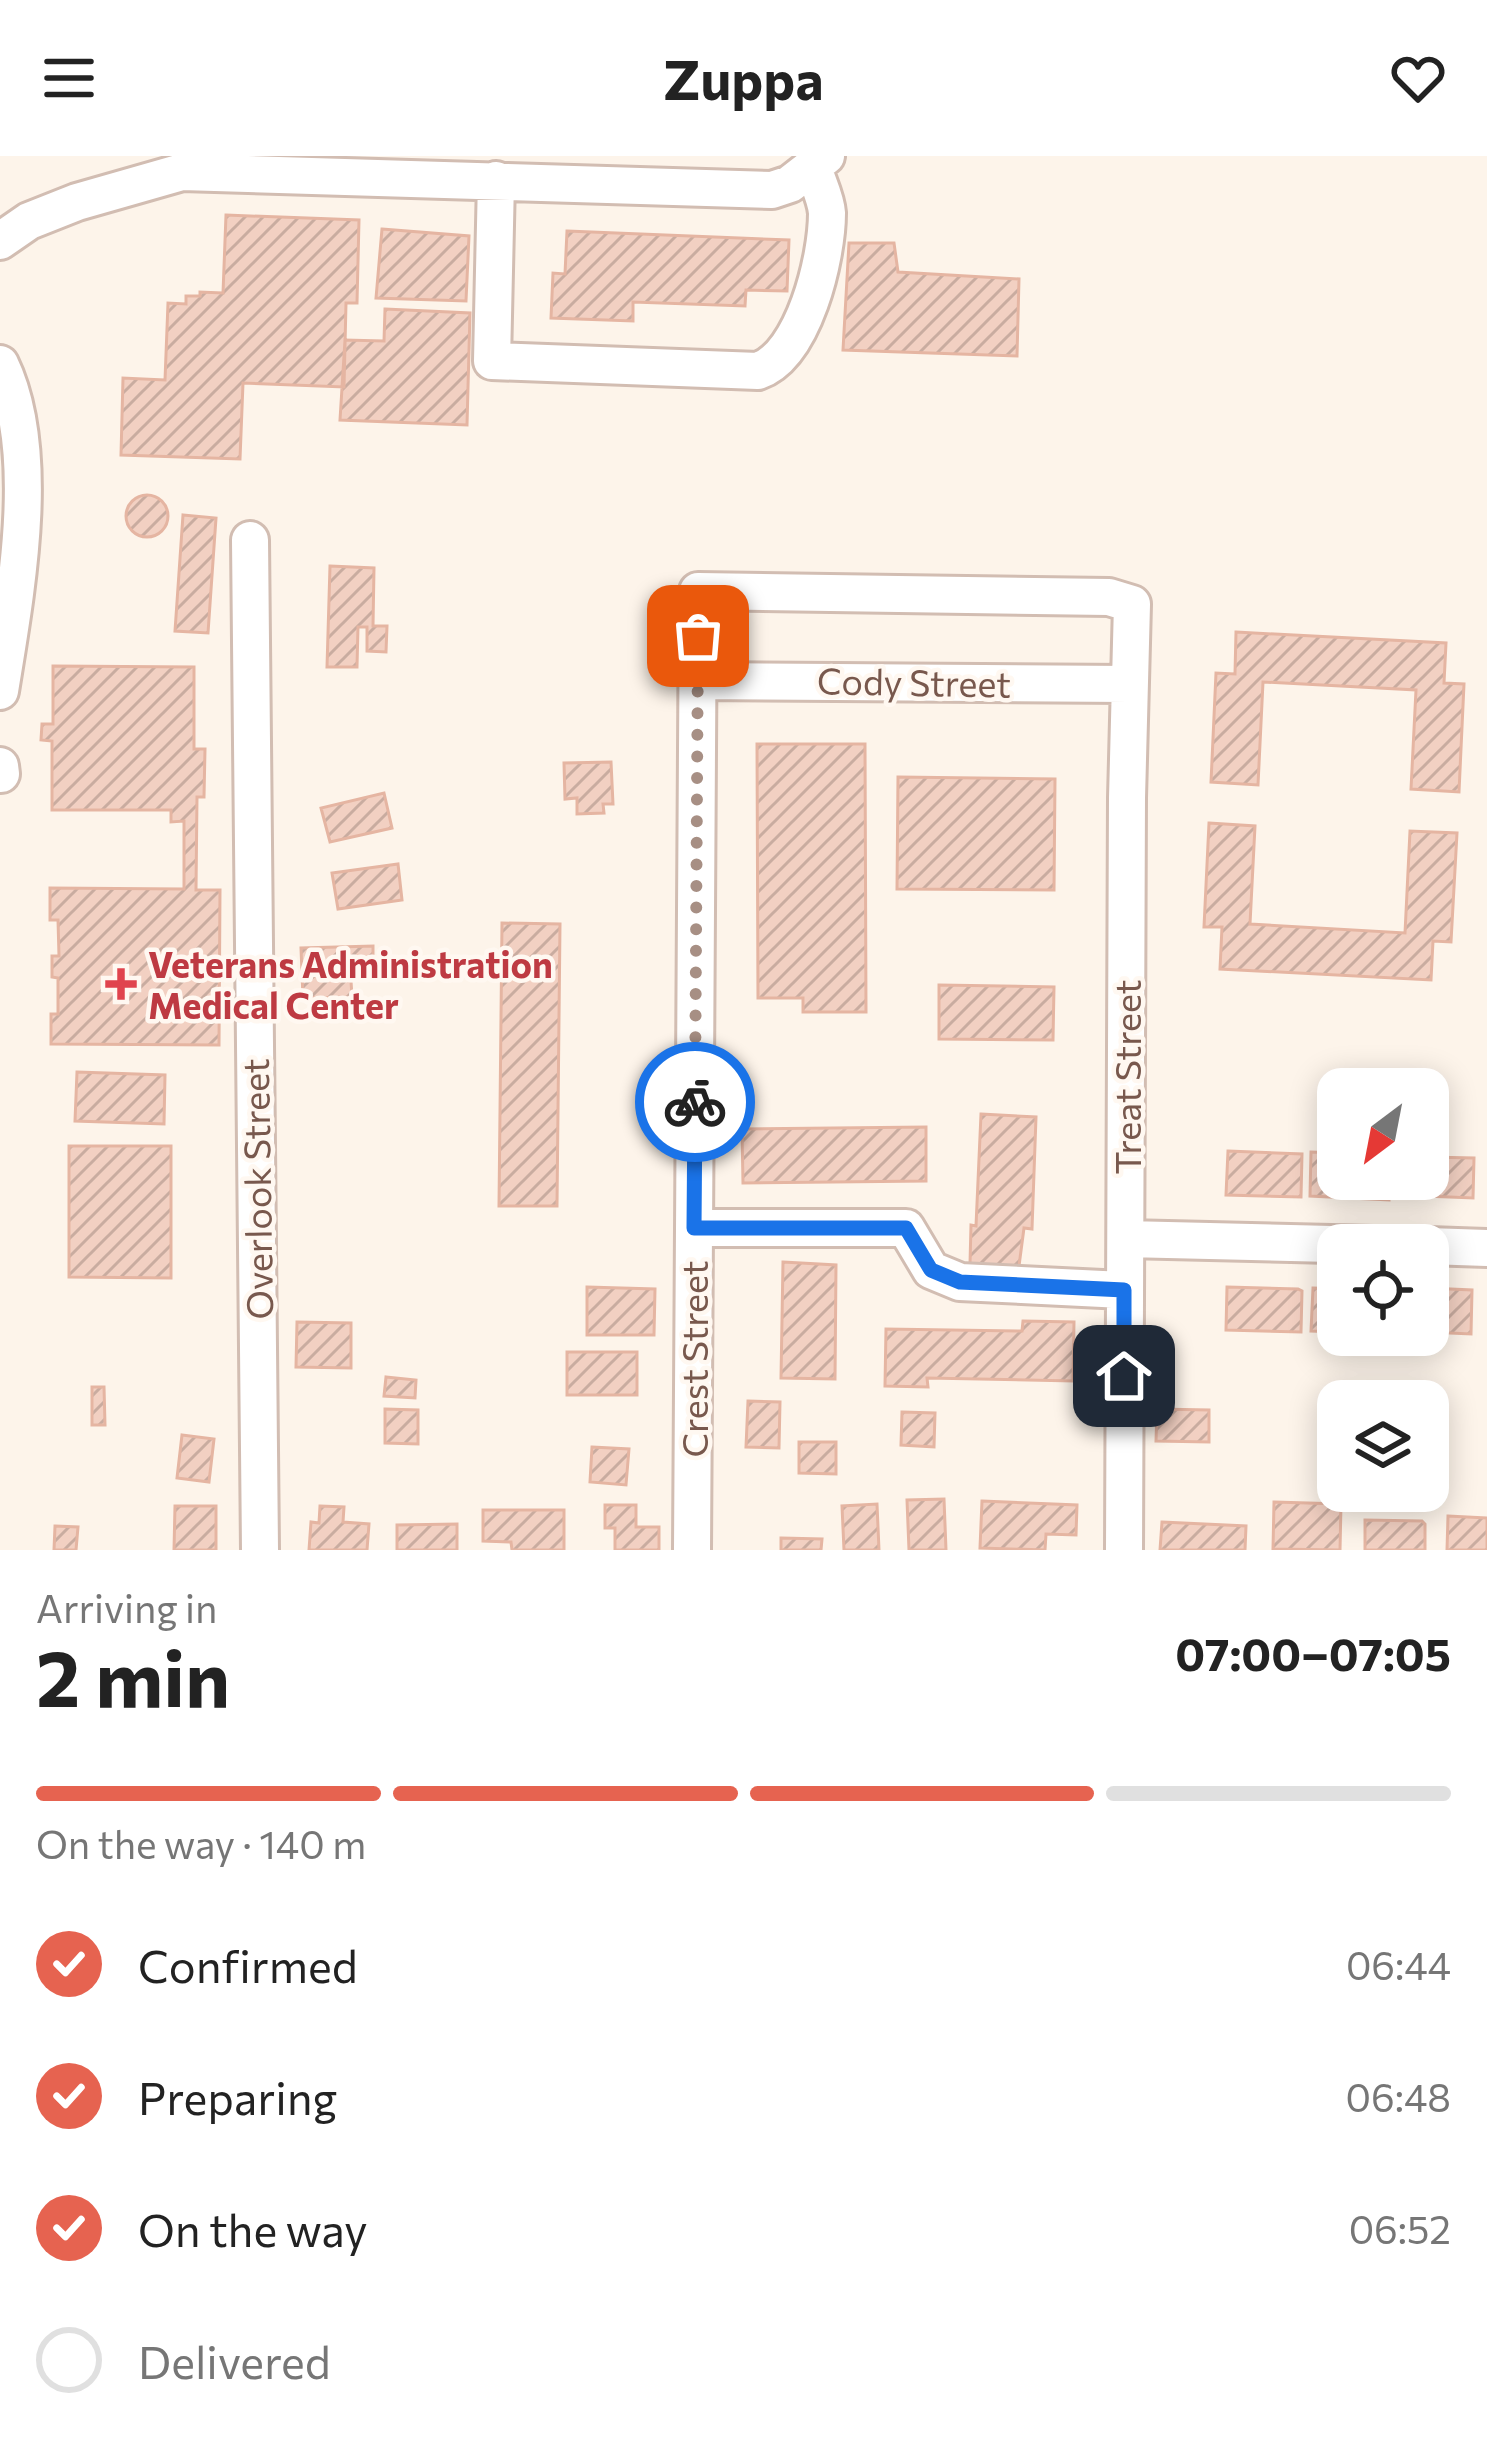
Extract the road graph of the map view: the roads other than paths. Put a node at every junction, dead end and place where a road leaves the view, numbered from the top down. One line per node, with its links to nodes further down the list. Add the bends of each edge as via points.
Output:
1 (820, 162): 2 (street, via 774,190); 2 (street, via 827,211 810,302 788,350 758,371 492,361)
2 (496, 181): 3 (street, via 174,172 45,214)
3 (0, 242)
4 (0, 364): 9 (street, via 17,412 21,507)
5 (250, 540): 16 (street, Overlook Street)
6 (1132, 604): 7 (street, Crest Street, via 1109,597 698,591); 8 (street, Treat Street)
7 (699, 681): 8 (street, Cody Street); 10 (street, Crest Street)
8 (1129, 684): 11 (street, Treat Street)
9 (0, 692)
10 (694, 1228): 15 (street, via 906,1228 931,1270 960,1282); 17 (street, Crest Street)
11 (1126, 1239): 12 (street); 15 (street, Treat Street)
12 (1317, 1244)
13 (1449, 1247): 14 (street)
14 (1487, 1248)
15 (1124, 1290): 18 (street, Treat Street)
16 (260, 1550)
17 (692, 1550)
18 (1124, 1550)

